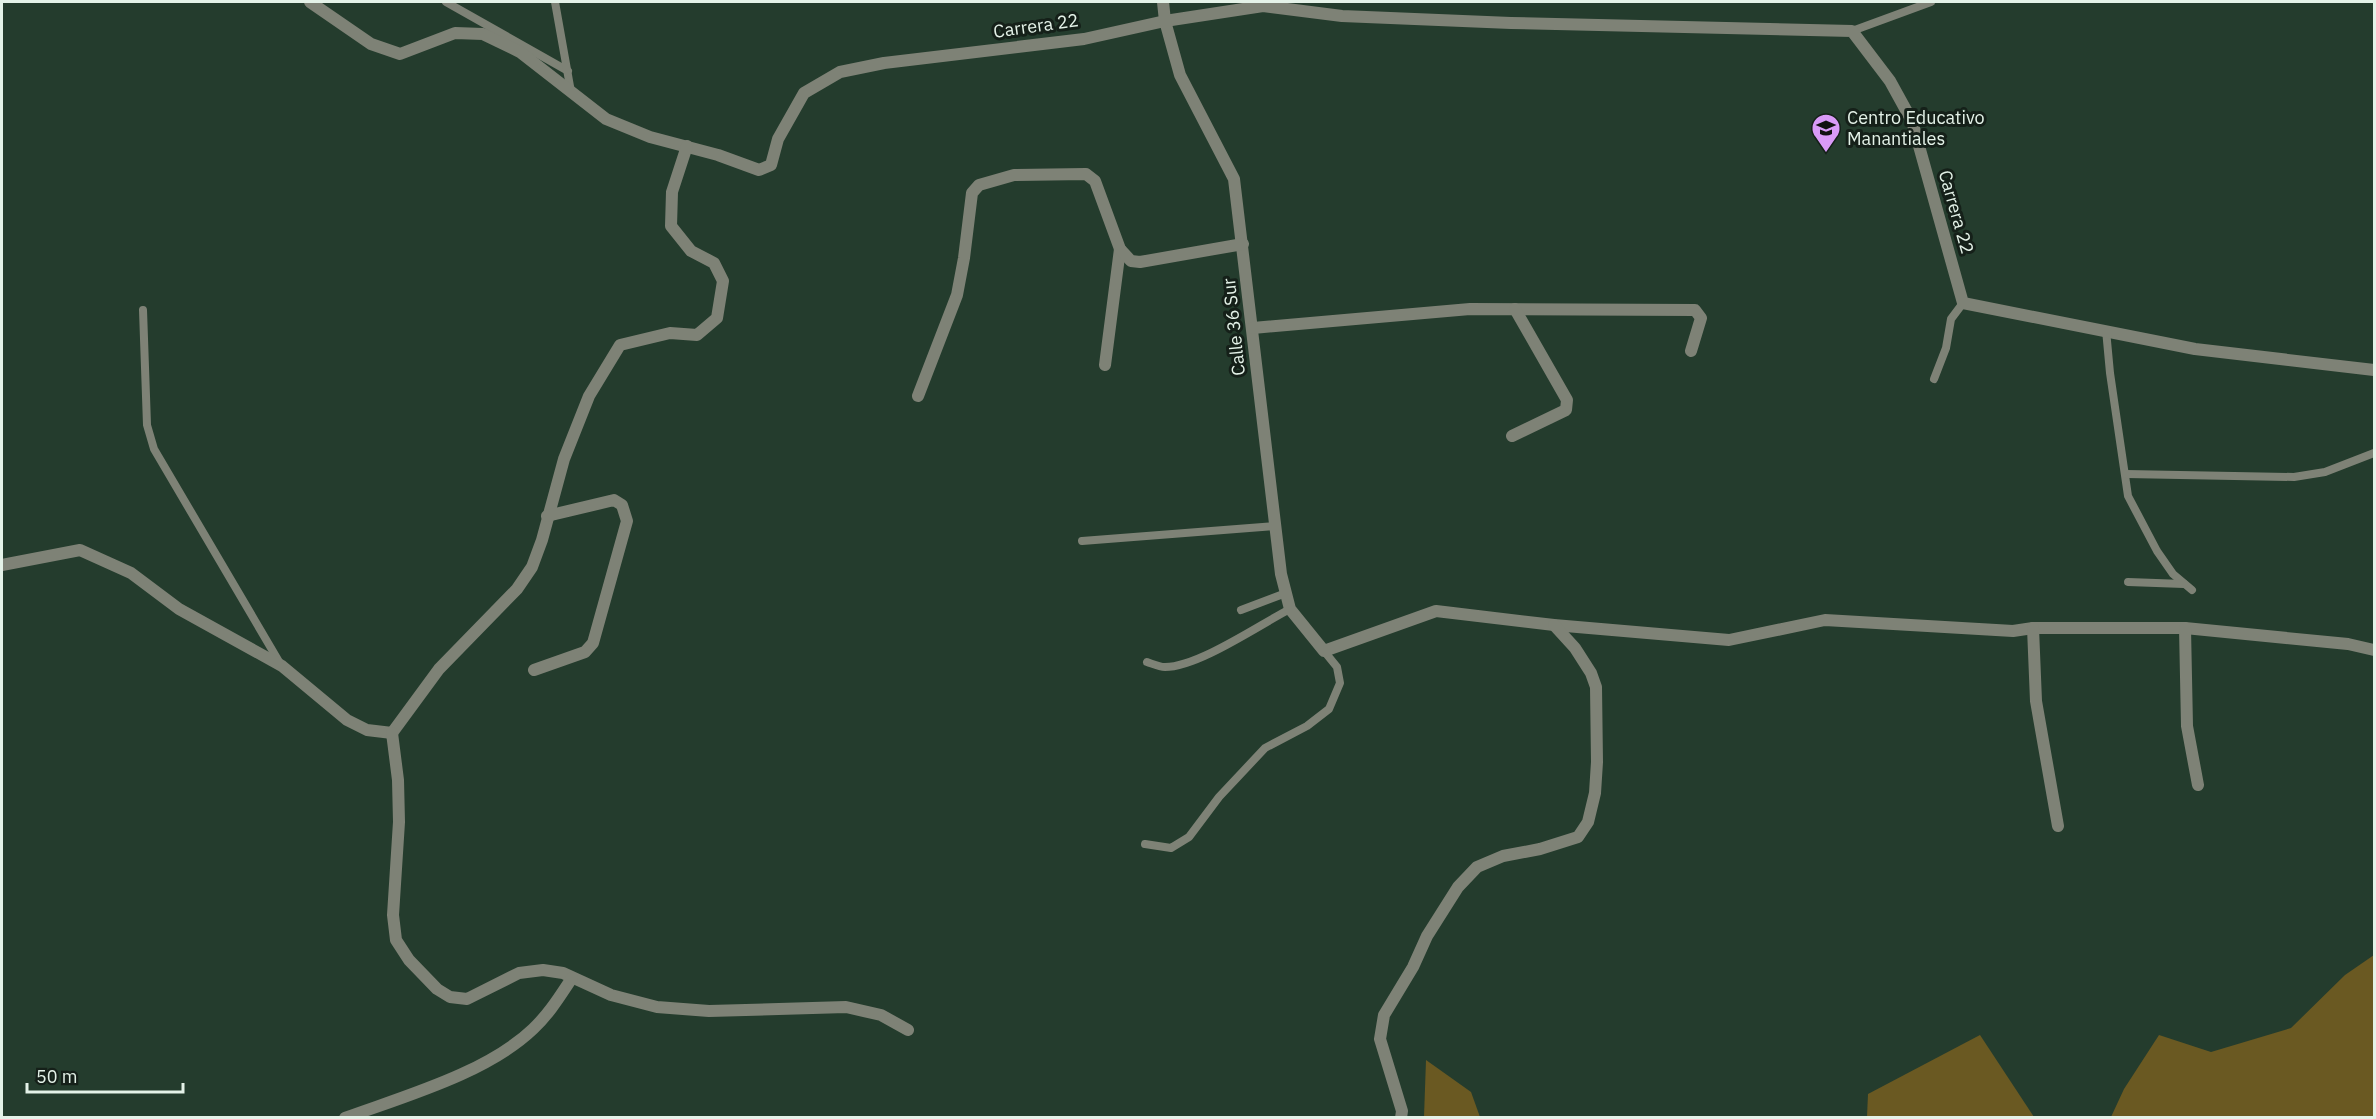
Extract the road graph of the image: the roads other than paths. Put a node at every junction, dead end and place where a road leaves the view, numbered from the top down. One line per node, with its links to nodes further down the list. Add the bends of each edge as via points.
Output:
1 (310, 2): 9 (street, Carrera 22, via 371,44 400,54 455,33 483,34 519,52)
2 (446, 2): 8 (lane)
3 (555, 2): 8 (lane)
4 (1163, 2): 6 (street, Calle 36 Sur)
5 (1931, 2): 7 (lane)
6 (1166, 21): 7 (street, Carrera 22, via 1263,6 1342,16); 10 (street, Carrera 22, via 1084,39 884,63 840,72 804,93 778,139 771,165 759,170); 11 (street, Calle 36 Sur, via 1180,75 1234,179)
7 (1852, 31): 13 (street, Carrera 22, via 1890,81 1912,121)
8 (568, 72): 9 (lane)
9 (571, 92): 10 (street, Carrera 22, via 606,119 650,137)
10 (687, 146): 26 (street, via 672,192 671,226 692,251 714,263 723,281 717,318 697,335 670,333 620,345 589,396)
11 (1243, 244): 12 (street, via 1140,262 1131,261); 16 (street, Calle 36 Sur)
12 (1120, 249): 19 (street); 22 (street, via 1095,181 1086,174 1014,175 979,185 972,193 957,295)
13 (1963, 303): 17 (street); 21 (lane, via 1951,319 1946,348)
14 (1515, 309): 16 (street, via 1470,309); 18 (street, via 1695,310 1701,318); 23 (street, via 1567,400 1566,410)
15 (143, 310): 42 (lane, via 147,425 154,449)
16 (1253, 328): 27 (street, Calle 36 Sur)
17 (2106, 330): 20 (street, via 2195,349); 25 (lane)
18 (1691, 351)
19 (1105, 365)
20 (2374, 370)
21 (1934, 379)
22 (918, 396)
23 (1512, 436)
24 (2374, 453): 25 (lane, via 2325,472 2294,477)
25 (2126, 474): 31 (lane, via 2128,496 2152,542)
26 (547, 516): 43 (street, via 614,500 622,504 627,521 593,643 585,652); 44 (street, via 532,567 517,589 439,669)
27 (1275, 526): 28 (lane); 33 (street, Calle 36 Sur)
28 (1082, 541)
29 (2, 565): 42 (street, via 80,550 131,573 179,609)
30 (2128, 582): 31 (lane)
31 (2184, 584): 32 (lane)
32 (2192, 590)
33 (1286, 593): 34 (street, Calle 36 Sur); 35 (lane)
34 (1290, 609): 40 (street, Calle 36 Sur); 41 (lane, via 1202,657 1163,667)
35 (1241, 610)
36 (1554, 626): 37 (street, via 1729,640 1825,620 2013,631); 40 (street, via 1436,611); 51 (street, via 1575,648 1596,687 1597,762 1588,822 1578,837 1503,856 1477,867 1458,887 1427,936 1384,1014 1380,1039)
37 (2033, 628): 38 (street); 46 (street, via 2036,701)
38 (2185, 628): 39 (street); 45 (street, via 2187,726)
39 (2374, 650)
40 (1324, 651): 47 (lane, via 1337,667 1340,683 1329,709 1307,726 1265,748 1219,797 1189,837 1172,848)
41 (1147, 662)
42 (282, 666): 44 (street, via 347,720 368,730)
43 (534, 670)
44 (392, 733): 48 (street, via 398,765 399,822 393,928 402,951 437,989 458,999 475,997 531,970 553,971)
45 (2198, 785)
46 (2058, 826)
47 (1145, 844)
48 (572, 978): 49 (street, via 611,995 657,1007 709,1011 846,1007 881,1015); 50 (street, via 545,1017 500,1054)
49 (908, 1030)
50 (345, 1118)
51 (1401, 1118)

